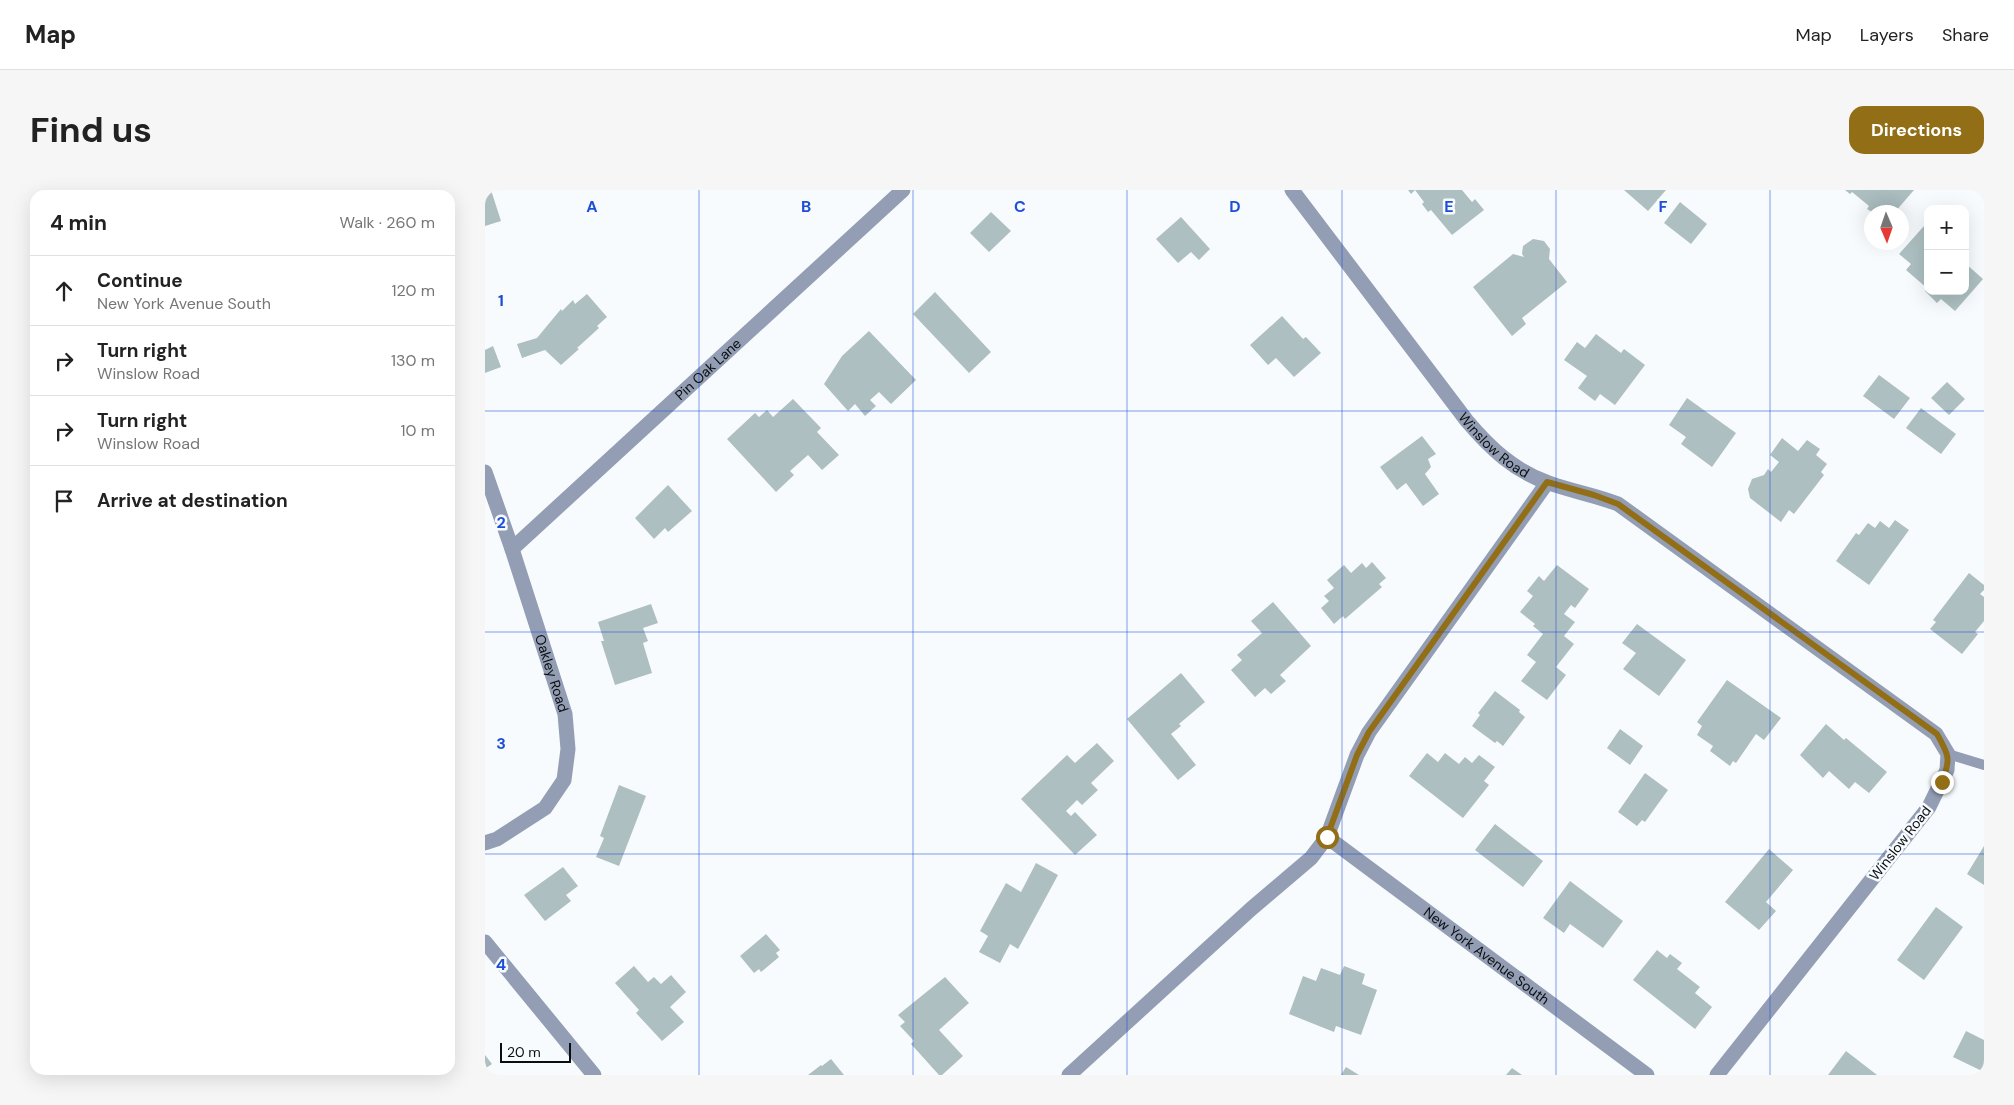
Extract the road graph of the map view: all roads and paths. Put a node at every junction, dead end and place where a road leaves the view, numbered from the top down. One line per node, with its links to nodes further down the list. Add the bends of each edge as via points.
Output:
1 (903, 190): 5 (street, Pin Oak Lane)
2 (1292, 190): 4 (street, Winslow Road, via 1491,449)
3 (485, 472): 5 (street, Oakley Road)
4 (1547, 482): 6 (street, Winslow Road, via 1618,504 1937,734); 8 (street, via 1369,732 1357,755)
5 (512, 548): 9 (street, Oakley Road, via 565,714 568,749 565,780 545,808 497,839)
6 (1948, 754): 7 (lane); 14 (street, Winslow Road, via 1947,770 1929,807)
7 (1984, 765)
8 (1327, 837): 12 (street, via 1311,858); 13 (street, New York Avenue South)
9 (485, 843)
10 (485, 942): 11 (street)
11 (594, 1075)
12 (1069, 1075)
13 (1647, 1075)
14 (1717, 1075)

